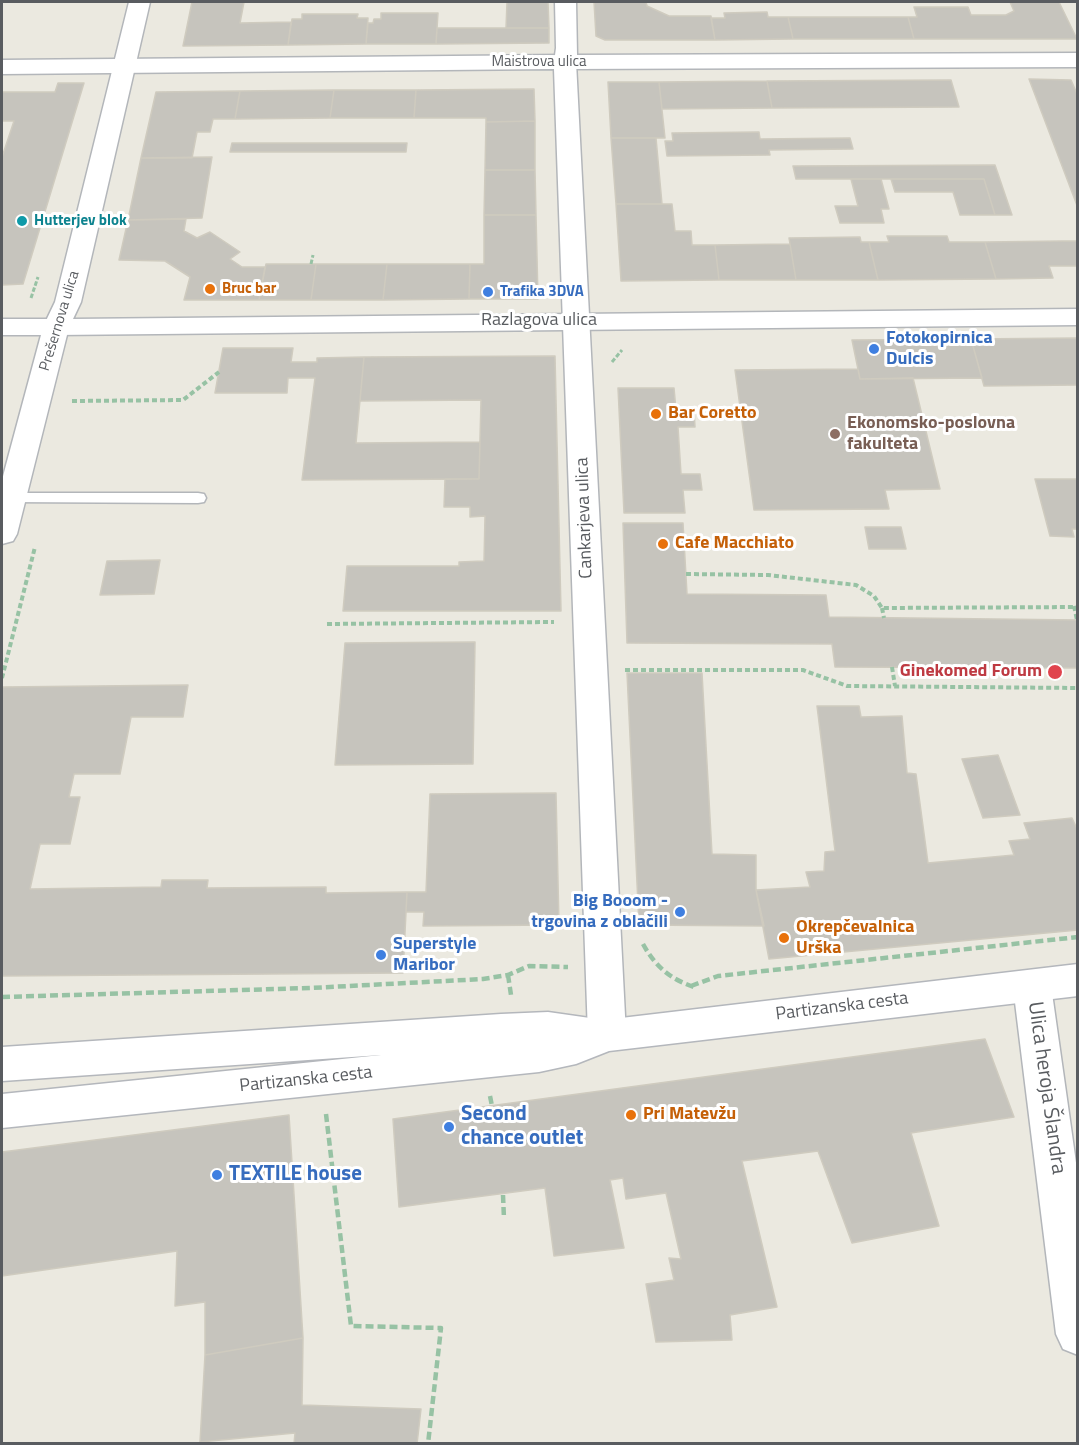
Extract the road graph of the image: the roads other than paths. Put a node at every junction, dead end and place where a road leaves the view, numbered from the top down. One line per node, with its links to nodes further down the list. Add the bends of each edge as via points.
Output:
1 (139, 2): 5 (street, Prešernova ulica)
2 (565, 2): 4 (street, Cankarjeva ulica)
3 (1077, 60): 4 (street, Maistrova ulica)
4 (565, 62): 5 (street, Maistrova ulica); 8 (street, Cankarjeva ulica)
5 (123, 65): 6 (street, Maistrova ulica); 10 (street, Prešernova ulica, via 68,302)
6 (2, 67)
7 (1077, 317): 8 (street, Razlagova ulica)
8 (576, 321): 10 (street, Razlagova ulica); 16 (street, Cankarjeva ulica)
9 (2, 327): 10 (street, Razlagova ulica)
10 (56, 327): 11 (street, Prešernova ulica)
11 (11, 498): 12 (lane); 13 (street, Prešernova ulica)
12 (198, 498)
13 (2, 534)
14 (1077, 980): 15 (street, Partizanska cesta)
15 (1032, 986): 16 (street, Partizanska cesta); 19 (street, Ulica heroja Šlandra)
16 (607, 1035): 17 (street, Partizanska cesta, via 548,1028 501,1030); 18 (street, Partizanska cesta, via 539,1055)
17 (2, 1064)
18 (2, 1111)
19 (1077, 1334)

